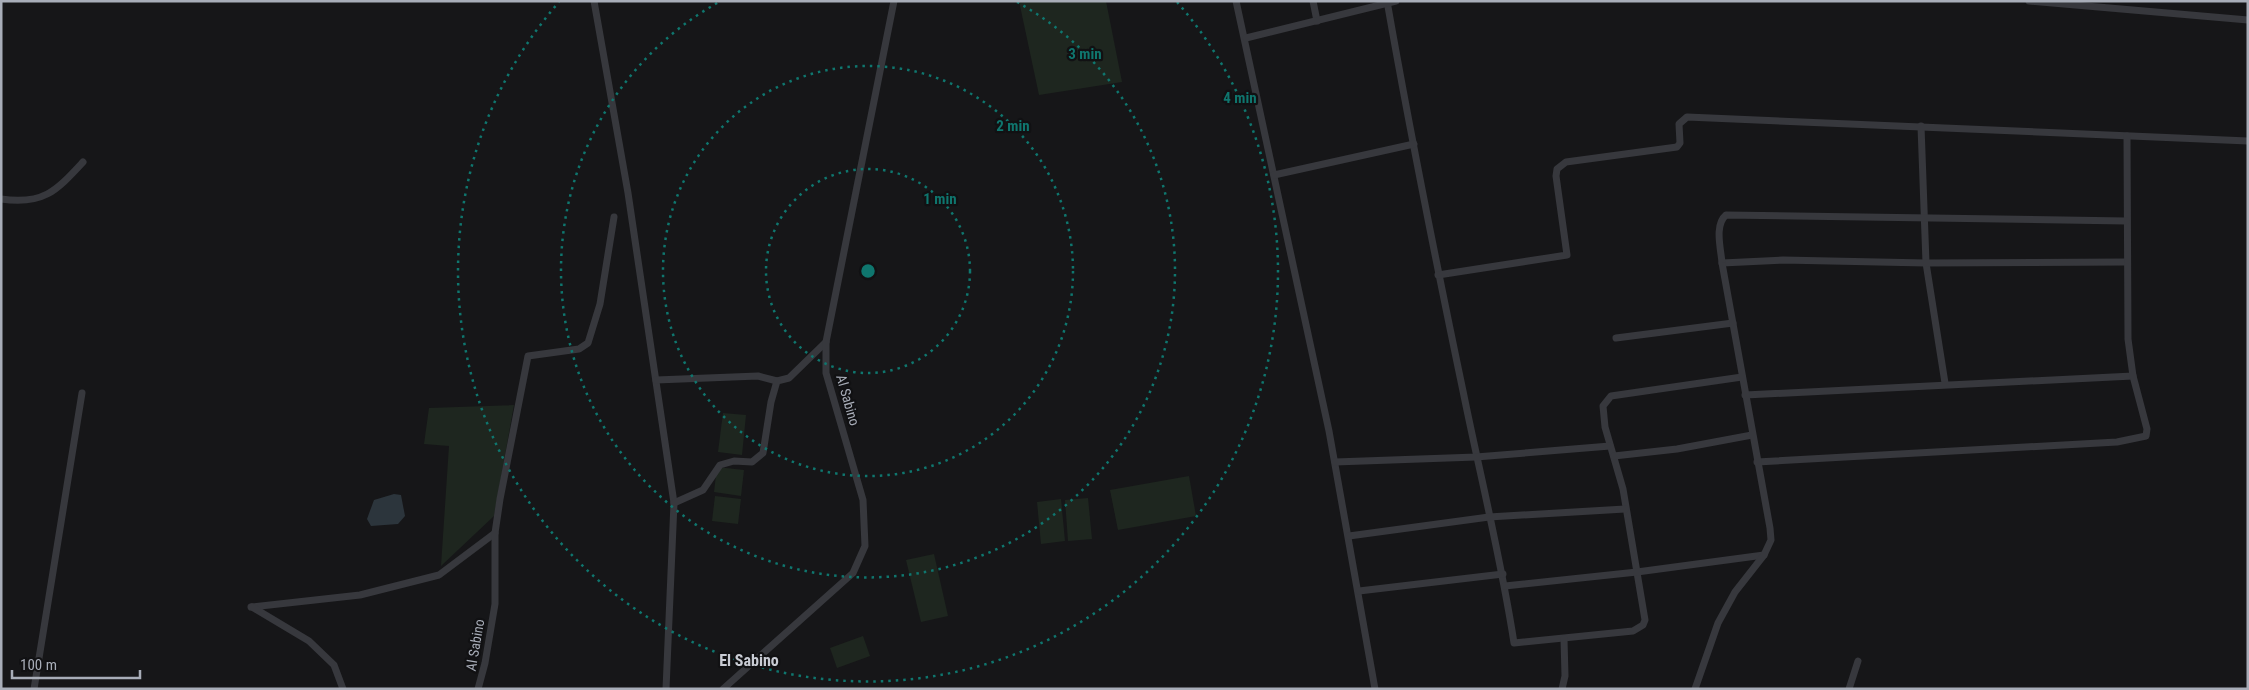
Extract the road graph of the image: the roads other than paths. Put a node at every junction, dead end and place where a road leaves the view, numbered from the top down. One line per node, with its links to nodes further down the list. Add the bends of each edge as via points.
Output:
1 (594, 1): 30 (street, via 628,193)
2 (894, 1): 27 (street, Al Sabino)
3 (1236, 1): 10 (street)
4 (1313, 1): 9 (street)
5 (1396, 1): 7 (street)
6 (2029, 1): 8 (street)
7 (1387, 2): 9 (street); 14 (street)
8 (2248, 20)
9 (1317, 21): 10 (street)
10 (1246, 38): 16 (street)
11 (1921, 126): 12 (street); 19 (street); 24 (street, via 1687,117 1679,124 1680,143 1677,147 1561,165 1556,176 1567,255)
12 (2127, 136): 13 (street); 20 (street)
13 (2248, 141)
14 (1414, 144): 16 (street); 24 (street)
15 (83, 162): 17 (street, via 58,189 40,198)
16 (1274, 175): 39 (street)
17 (1, 199)
18 (614, 217): 44 (street, Al Sabino, via 600,304 588,343 579,349 528,356)
19 (1924, 218): 20 (street); 22 (street, via 1726,215 1719,228); 23 (street)
20 (2126, 221): 21 (street)
21 (2126, 262): 23 (street); 28 (street, via 2128,339)
22 (1722, 263): 23 (street, via 1783,260); 25 (street)
23 (1926, 263): 32 (street)
24 (1438, 275): 37 (street)
25 (1733, 323): 26 (street); 29 (street)
26 (1616, 338)
27 (826, 342): 31 (street, via 789,378); 58 (street, Al Sabino, via 826,373 863,500 865,546 853,574)
28 (2133, 376): 32 (street); 40 (street, via 2147,429 2146,436 2141,439)
29 (1742, 378): 34 (street); 36 (street, via 1611,396 1603,406)
30 (656, 380): 31 (street, via 758,376); 41 (street)
31 (777, 381): 41 (street, via 763,453 752,462 734,461 720,465 703,490)
32 (1945, 384): 34 (street)
33 (82, 393): 54 (street)
34 (1745, 395): 35 (street)
35 (1752, 435): 38 (street, via 1677,449); 40 (street)
36 (1610, 446): 37 (street); 38 (street)
37 (1476, 456): 39 (street); 43 (street)
38 (1614, 456): 42 (street, via 1620,472)
39 (1335, 462): 45 (street)
40 (1757, 462): 46 (street, via 1770,528 1770,540)
41 (674, 503): 57 (street)
42 (1625, 509): 43 (street); 47 (street)
43 (1488, 517): 45 (street); 48 (street)
44 (495, 533): 55 (street, via 438,575 360,595 251,607 309,641 334,665); 56 (street, Al Sabino, via 495,604)
45 (1349, 536): 50 (street)
46 (1764, 555): 47 (street); 53 (street, via 1735,592 1718,623)
47 (1637, 572): 49 (street); 51 (street, via 1645,620 1640,628)
48 (1502, 574): 49 (street); 50 (street)
49 (1505, 586): 51 (street, via 1514,643)
50 (1359, 592): 59 (street)
51 (1564, 639): 60 (street)
52 (1858, 661): 61 (street)
53 (1698, 688)
54 (34, 689)
55 (343, 689)
56 (478, 689)
57 (666, 689)
58 (723, 689)
59 (1375, 689)
60 (1562, 689)
61 (1849, 689)

